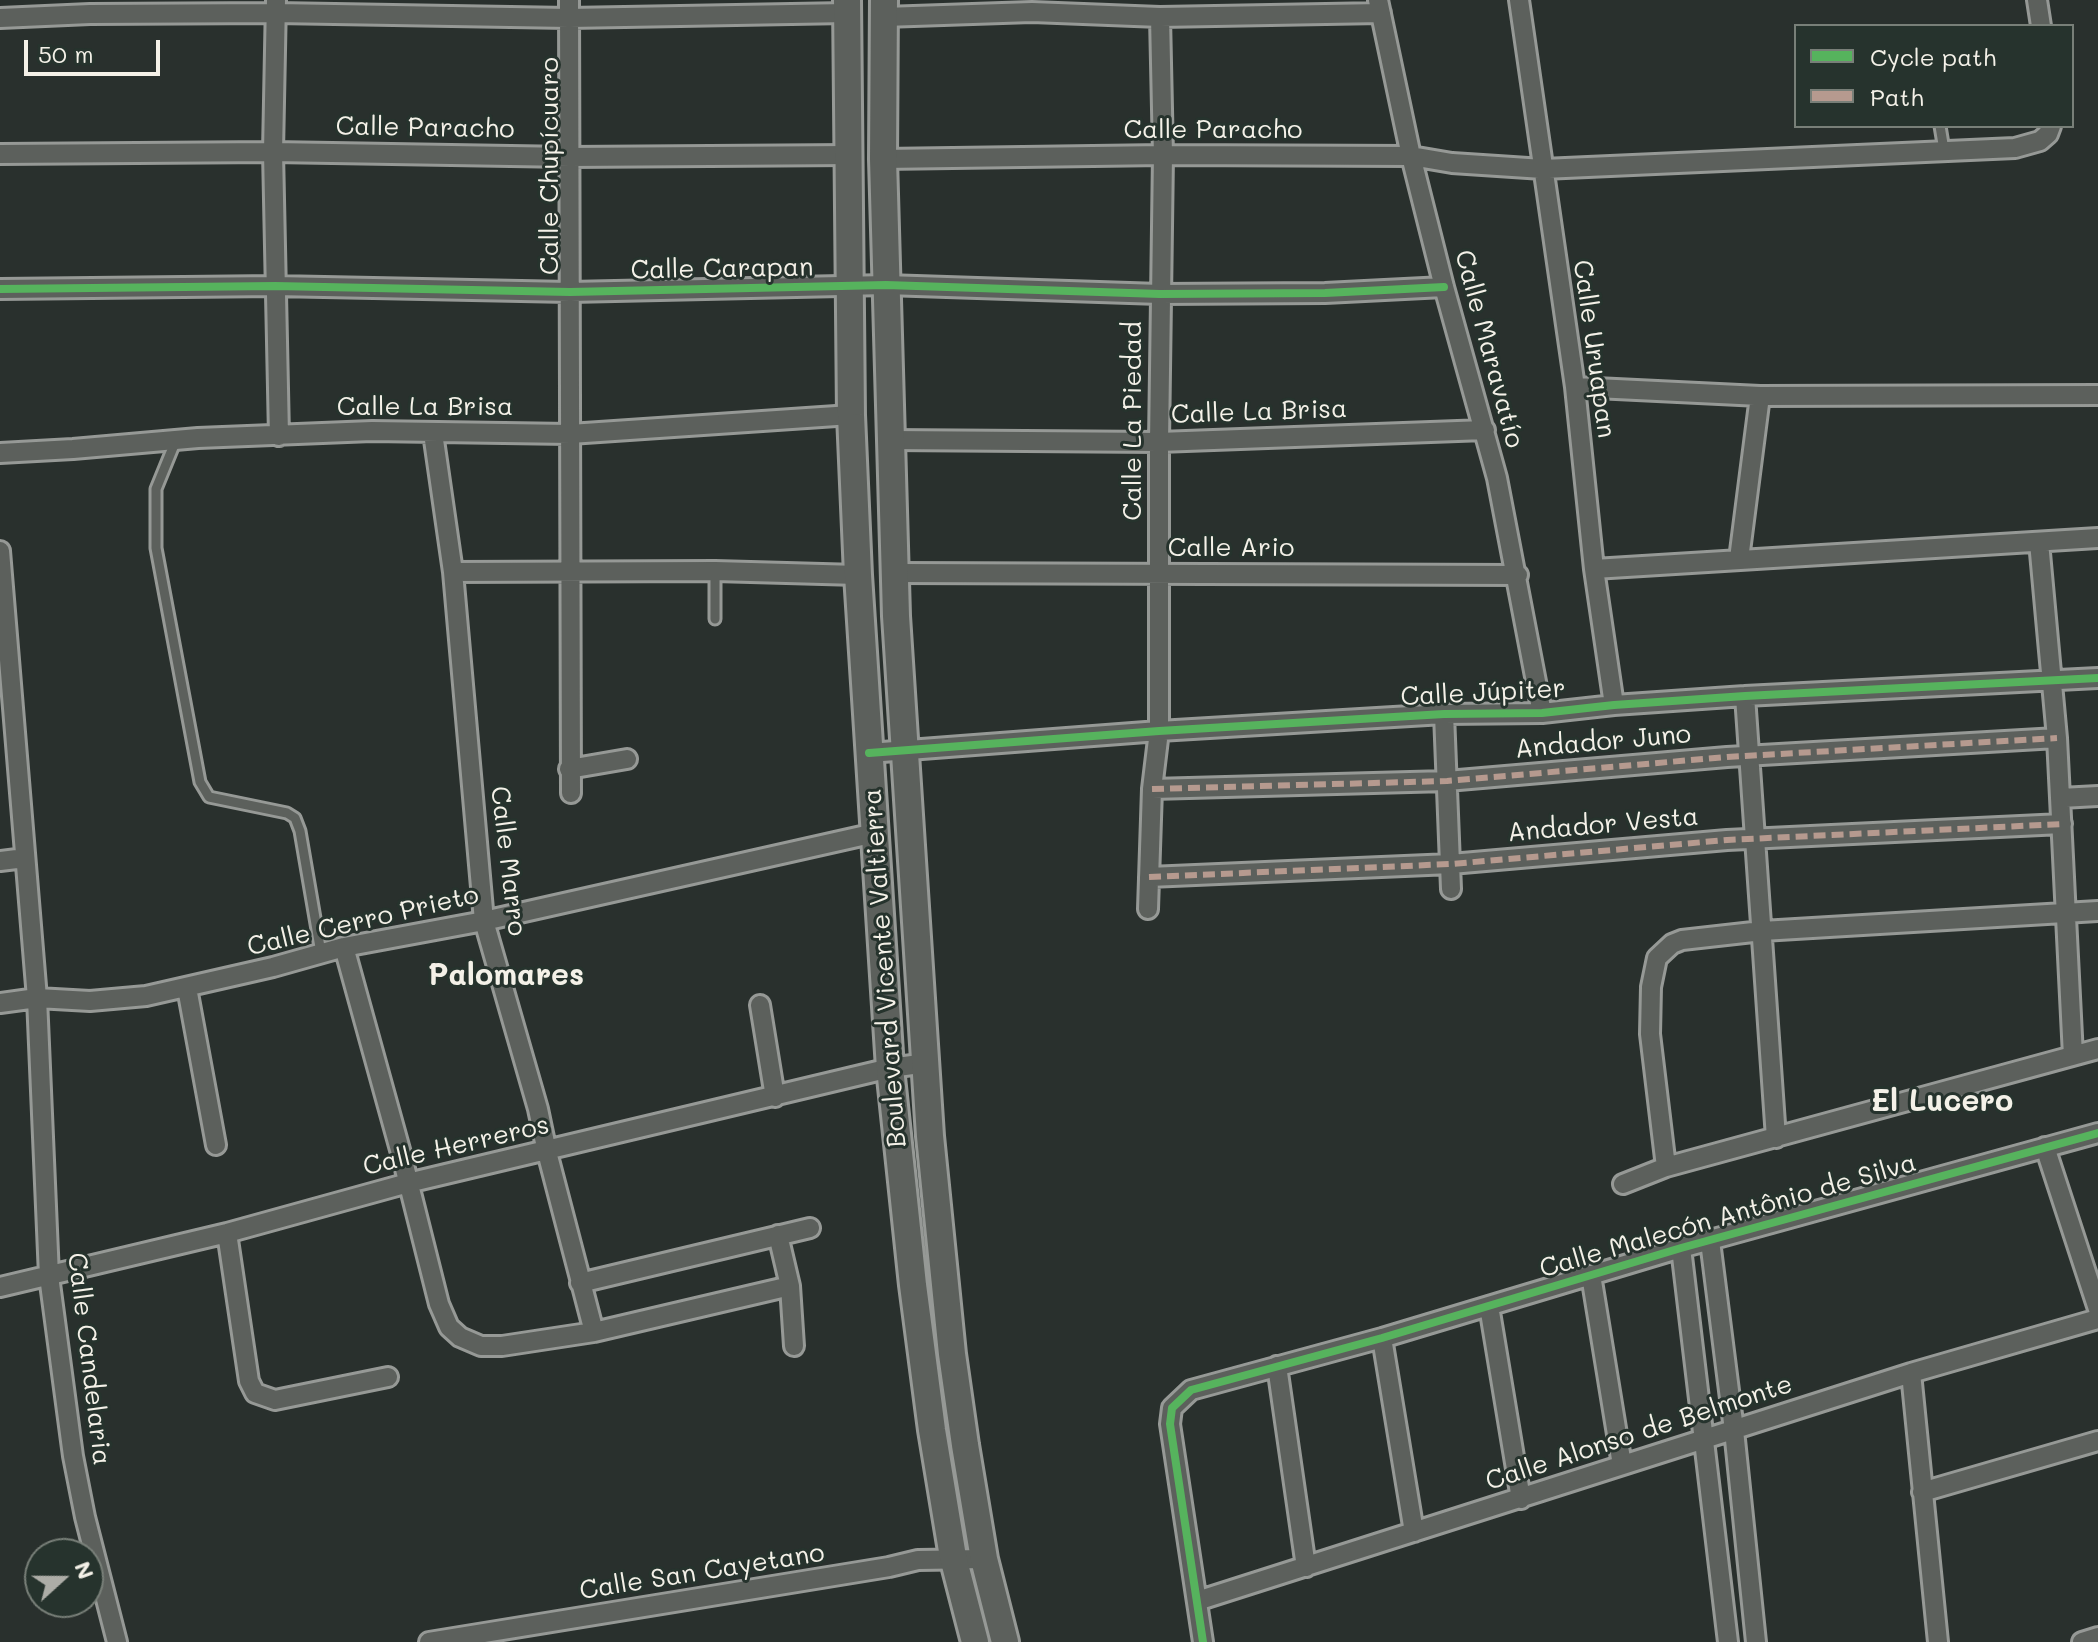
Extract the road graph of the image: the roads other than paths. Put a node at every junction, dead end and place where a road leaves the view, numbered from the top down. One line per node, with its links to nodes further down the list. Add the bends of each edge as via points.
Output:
1 (1519, 0): 21 (street, Calle Uruapan)
2 (2037, 0): 10 (street)
3 (847, 6): 6 (street); 16 (main road, Boulevard Vicente Valtierra)
4 (1379, 6): 8 (street); 18 (street, Calle Maravatío)
5 (276, 7): 6 (street); 9 (street); 14 (street)
6 (569, 9): 19 (street, Calle Chupícuaro)
7 (884, 9): 8 (street); 20 (main road, Boulevard Vicente Valtierra)
8 (1160, 17): 17 (street, Calle La Piedad)
9 (0, 18)
10 (2041, 24)
11 (1940, 128): 13 (lane)
12 (2050, 128): 13 (street, Calle Paracho, via 2034,144)
13 (1944, 150): 21 (street, Calle Paracho)
14 (273, 152): 15 (street, Calle Paracho); 19 (street, Calle Paracho); 23 (street)
15 (0, 154)
16 (850, 155): 19 (street, Calle Paracho); 24 (main road, Boulevard Vicente Valtierra)
17 (1163, 155): 18 (street, Calle Paracho); 20 (street, Calle Paracho); 28 (street, Calle La Piedad)
18 (1411, 156): 21 (street, Calle Paracho); 25 (street, Calle Maravatío)
19 (570, 157): 27 (street, Calle Chupícuaro)
20 (883, 159): 22 (main road, Boulevard Vicente Valtierra)
21 (1543, 169): 29 (street, Calle Uruapan)
22 (886, 285): 24 (street, Calle Carapan); 28 (street, Calle Carapan); 38 (main road, Boulevard Vicente Valtierra)
23 (275, 286): 26 (street, Calle Carapan); 27 (street, Calle Carapan); 36 (street)
24 (849, 286): 27 (street, Calle Carapan); 32 (main road, Boulevard Vicente Valtierra)
25 (1444, 287): 28 (street, Calle Carapan); 33 (street, Calle Maravatío)
26 (0, 289)
27 (570, 292): 35 (street, Calle Chupícuaro)
28 (1160, 294): 39 (street, Calle La Piedad)
29 (1575, 387): 31 (street); 45 (street, Calle Uruapan)
30 (2098, 395): 31 (street)
31 (1760, 396): 44 (street)
32 (851, 415): 35 (street, Calle La Brisa); 51 (main road, Boulevard Vicente Valtierra)
33 (1485, 430): 39 (street, Calle La Brisa); 52 (street, Calle Maravatío)
34 (433, 433): 35 (street, Calle La Brisa); 36 (street, Calle La Brisa); 47 (street, Calle Marro)
35 (570, 434): 48 (street, Calle Chupícuaro)
36 (279, 436): 37 (street, Calle La Brisa)
37 (176, 440): 40 (street, Calle La Brisa); 87 (lane, via 156,489 156,548 200,782 209,797 295,818)
38 (890, 440): 39 (street, Calle La Brisa); 49 (main road, Boulevard Vicente Valtierra)
39 (1159, 442): 50 (street, Calle La Piedad)
40 (0, 453)
41 (2098, 538): 42 (street)
42 (2039, 542): 44 (street); 55 (street)
43 (0, 551): 60 (street, Calle Candelaria)
44 (1739, 559): 45 (street)
45 (1594, 569): 57 (street, Calle Uruapan)
46 (715, 571): 48 (street); 51 (street); 53 (lane)
47 (453, 572): 48 (street); 84 (street, Calle Marro)
48 (572, 572): 67 (street, Calle Chupícuaro)
49 (895, 573): 50 (street, Calle Ario); 63 (main road, Boulevard Vicente Valtierra)
50 (1159, 573): 52 (street, Calle Ario); 61 (street, Calle La Piedad)
51 (858, 575): 64 (main road, Boulevard Vicente Valtierra)
52 (1518, 575): 58 (street, Calle Maravatío)
53 (715, 619)
54 (2098, 678): 55 (street, Calle Júpiter)
55 (2053, 681): 56 (street, Calle Júpiter); 62 (street)
56 (1745, 696): 57 (street, Calle Júpiter); 65 (street)
57 (1614, 705): 58 (street, Calle Júpiter)
58 (1542, 713): 59 (street, Calle Júpiter)
59 (1444, 714): 61 (street, Calle Júpiter); 68 (street)
60 (8, 716): 76 (street, Calle Candelaria)
61 (1159, 731): 63 (street, Calle Júpiter); 69 (street, Calle La Piedad)
62 (2057, 738): 65 (street, Andador Juno); 72 (street)
63 (906, 752): 64 (street, Calle Júpiter); 94 (main road, Boulevard Vicente Valtierra)
64 (869, 753): 74 (main road, Boulevard Vicente Valtierra)
65 (1750, 756): 68 (street, Andador Juno); 75 (street)
66 (627, 759): 67 (street)
67 (569, 769): 70 (street, Calle Chupícuaro)
68 (1447, 781): 69 (street, Andador Juno); 78 (street)
69 (1152, 789): 79 (street, Calle La Piedad)
70 (571, 793)
71 (2098, 796): 72 (street)
72 (2061, 798): 73 (street)
73 (2062, 824): 75 (street, Andador Vesta); 83 (street)
74 (875, 833): 84 (street, Calle Cerro Prieto); 95 (main road, Boulevard Vicente Valtierra)
75 (1757, 840): 78 (street, Andador Vesta); 85 (street)
76 (25, 858): 77 (street); 89 (street, Calle Candelaria)
77 (0, 861)
78 (1451, 864): 79 (street, Andador Vesta); 80 (street)
79 (1149, 877): 81 (street, Calle La Piedad)
80 (1451, 889)
81 (1148, 909)
82 (2098, 911): 83 (street)
83 (2067, 913): 85 (street); 93 (street)
84 (484, 921): 86 (street, Calle Cerro Prieto); 101 (street, Calle Marro)
85 (1762, 931): 98 (street); 102 (street, via 1682,940 1657,958 1650,1034)
86 (344, 947): 87 (street, Calle Cerro Prieto); 103 (street)
87 (321, 953): 88 (street, Calle Cerro Prieto)
88 (187, 988): 89 (street, Calle Cerro Prieto, via 90,1001); 99 (street)
89 (37, 998): 90 (street, Calle Cerro Prieto); 112 (street, Calle Candelaria)
90 (0, 1003)
91 (760, 1005): 96 (street)
92 (2098, 1049): 93 (street)
93 (2073, 1056): 98 (street)
94 (927, 1063): 95 (street, Calle Herreros); 133 (main road, Boulevard Vicente Valtierra, via 952,1354)
95 (890, 1068): 96 (street, Calle Herreros); 132 (main road, Boulevard Vicente Valtierra, via 913,1285)
96 (775, 1097): 101 (street, Calle Herreros)
97 (2098, 1133): 100 (street, Calle Malecón Antônio de Silva)
98 (1776, 1138): 102 (street)
99 (216, 1145)
100 (2045, 1147): 108 (street, Calle Malecón Antônio de Silva); 110 (street)
101 (547, 1152): 103 (street, Calle Herreros); 113 (street, Calle Marro)
102 (1666, 1167): 104 (street)
103 (408, 1183): 106 (street, Calle Herreros); 119 (street, via 449,1327 468,1342 490,1347)
104 (1623, 1184)
105 (810, 1228): 107 (street)
106 (234, 1231): 112 (street, Calle Herreros); 124 (street, via 249,1381 259,1396 275,1400)
107 (778, 1235): 113 (street); 114 (street)
108 (1710, 1241): 109 (street, Calle Malecón Antônio de Silva); 125 (street)
109 (1681, 1248): 111 (street, Calle Malecón Antônio de Silva); 126 (street)
110 (2093, 1272): 117 (street)
111 (1591, 1275): 116 (street, Calle Malecón Antônio de Silva); 128 (street)
112 (49, 1276): 115 (street, Calle Herreros); 137 (street, Calle Candelaria, via 73,1456)
113 (580, 1283): 119 (street, Calle Marro)
114 (790, 1286): 119 (street); 121 (street)
115 (0, 1287)
116 (1489, 1306): 120 (street, Calle Malecón Antônio de Silva); 130 (street)
117 (2098, 1309)
118 (2098, 1319): 123 (street, Calle Alonso de Belmonte)
119 (594, 1332)
120 (1382, 1338): 122 (street, Calle Malecón Antônio de Silva); 131 (street)
121 (794, 1346)
122 (1277, 1366): 134 (street); 135 (street, Calle Malecón Antônio de Silva, via 1191,1390 1172,1408 1170,1424)
123 (1911, 1373): 125 (street, Calle Alonso de Belmonte); 129 (street)
124 (388, 1377)
125 (1734, 1430): 126 (street, Calle Alonso de Belmonte); 143 (street)
126 (1705, 1439): 128 (street, Calle Alonso de Belmonte); 142 (street)
127 (2098, 1441): 129 (street)
128 (1622, 1465): 130 (street, Calle Alonso de Belmonte)
129 (1922, 1492): 144 (street)
130 (1521, 1499): 131 (street, Calle Alonso de Belmonte)
131 (1414, 1532): 134 (street, Calle Alonso de Belmonte)
132 (953, 1557): 133 (street, Calle San Cayetano); 138 (street, Calle San Cayetano); 139 (main road, Boulevard Vicente Valtierra)
133 (984, 1559): 140 (main road, Boulevard Vicente Valtierra)
134 (1306, 1567): 135 (street, Calle Alonso de Belmonte)
135 (1197, 1601): 141 (street)
136 (2098, 1637): 145 (street)
137 (117, 1642)
138 (429, 1642)
139 (975, 1642)
140 (1005, 1642)
141 (1203, 1642)
142 (1728, 1642)
143 (1756, 1642)
144 (1938, 1642)
145 (2082, 1642)

